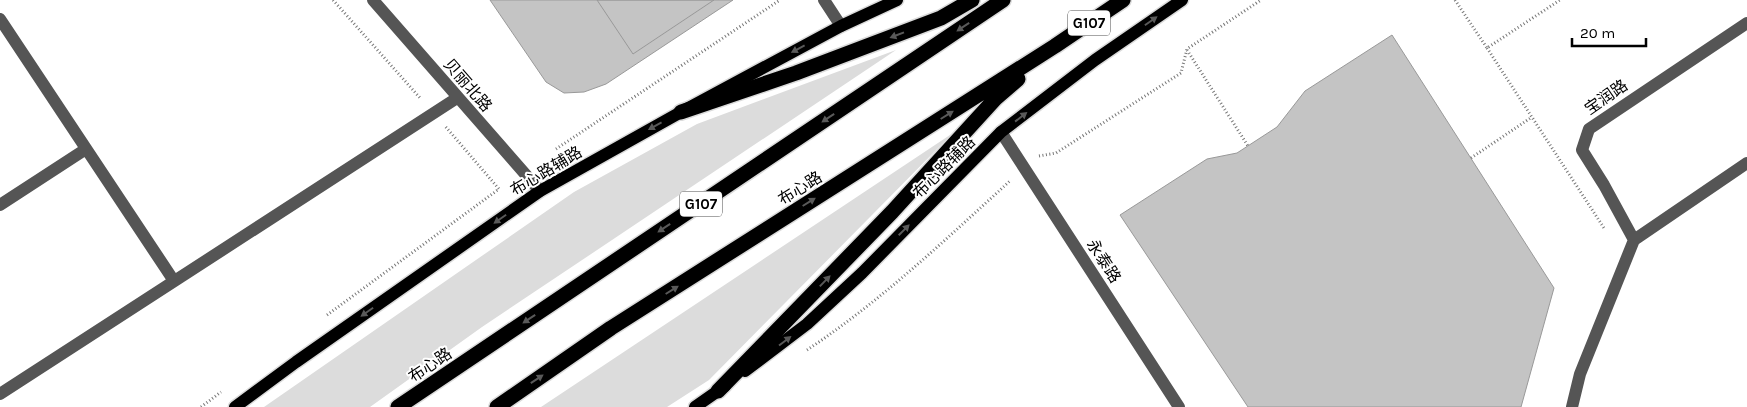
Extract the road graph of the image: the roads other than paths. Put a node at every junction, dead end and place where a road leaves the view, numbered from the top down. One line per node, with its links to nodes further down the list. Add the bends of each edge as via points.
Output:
1 (373, 0): 12 (street, 贝丽北路)
2 (824, 0): 10 (street)
3 (897, 0): 10 (main road, 布心路辅路)
4 (972, 0): 13 (highway, one-way to 13, via 941,18)
5 (1003, 0): 24 (highway, 布心路 / G107, one-way to 24)
6 (1124, 0): 11 (highway, 布心路 / G107)
7 (1182, 0): 14 (main road, 布心路辅路, one-way to 7, via 1095,60)
8 (0, 20): 15 (street)
9 (1747, 23): 19 (street, 宝润路, via 1589,129 1582,150)
10 (841, 26): 13 (main road, 布心路辅路, one-way to 13)
11 (1055, 46): 21 (highway, one-way to 11, via 892,212 996,98); 25 (highway, 布心路 / G107, one-way to 11, via 611,328)
12 (457, 98): 17 (street, 贝丽北路); 20 (street)
13 (681, 112): 17 (main road, 布心路辅路, one-way to 17)
14 (1001, 132): 21 (main road, 布心路辅路, one-way to 14, via 814,318); 27 (street, 永泰路)
15 (86, 148): 18 (street); 20 (street)
16 (1747, 164): 19 (street)
17 (540, 191): 23 (main road, 布心路辅路, one-way to 23)
18 (0, 205)
19 (1634, 240): 28 (street, via 1580,374)
20 (174, 281): 22 (street)
21 (718, 391): 26 (main road, 布心路辅路)
22 (0, 394)
23 (235, 407)
24 (398, 407)
25 (497, 407)
26 (695, 407)
27 (1179, 407)
28 (1572, 407)

